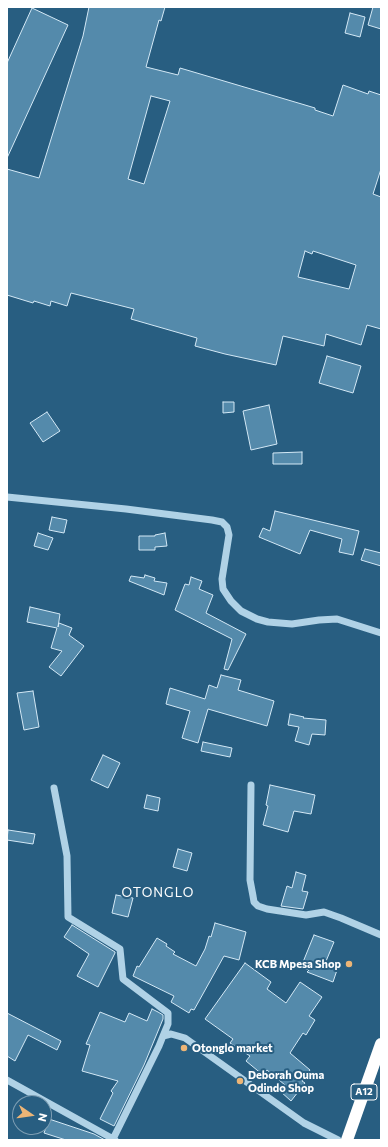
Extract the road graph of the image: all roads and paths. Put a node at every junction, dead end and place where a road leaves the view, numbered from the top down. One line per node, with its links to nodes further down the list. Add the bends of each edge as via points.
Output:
1 (7, 497): 2 (street, via 126,508 222,522 229,535 222,579 223,588 241,611 268,622 292,624 337,619)
2 (381, 633)
3 (251, 785): 5 (street, via 250,880 254,902 267,909 306,915 324,912)
4 (54, 788): 6 (street, via 67,856 68,917 120,949 123,979 168,1013 168,1024)
5 (381, 935)
6 (163, 1036): 9 (street); 10 (street, via 171,1034 185,1038 304,1123)
7 (381, 1044): 11 (highway, A12)
8 (7, 1080): 9 (street)
9 (114, 1140)
10 (338, 1140)
11 (347, 1140)

